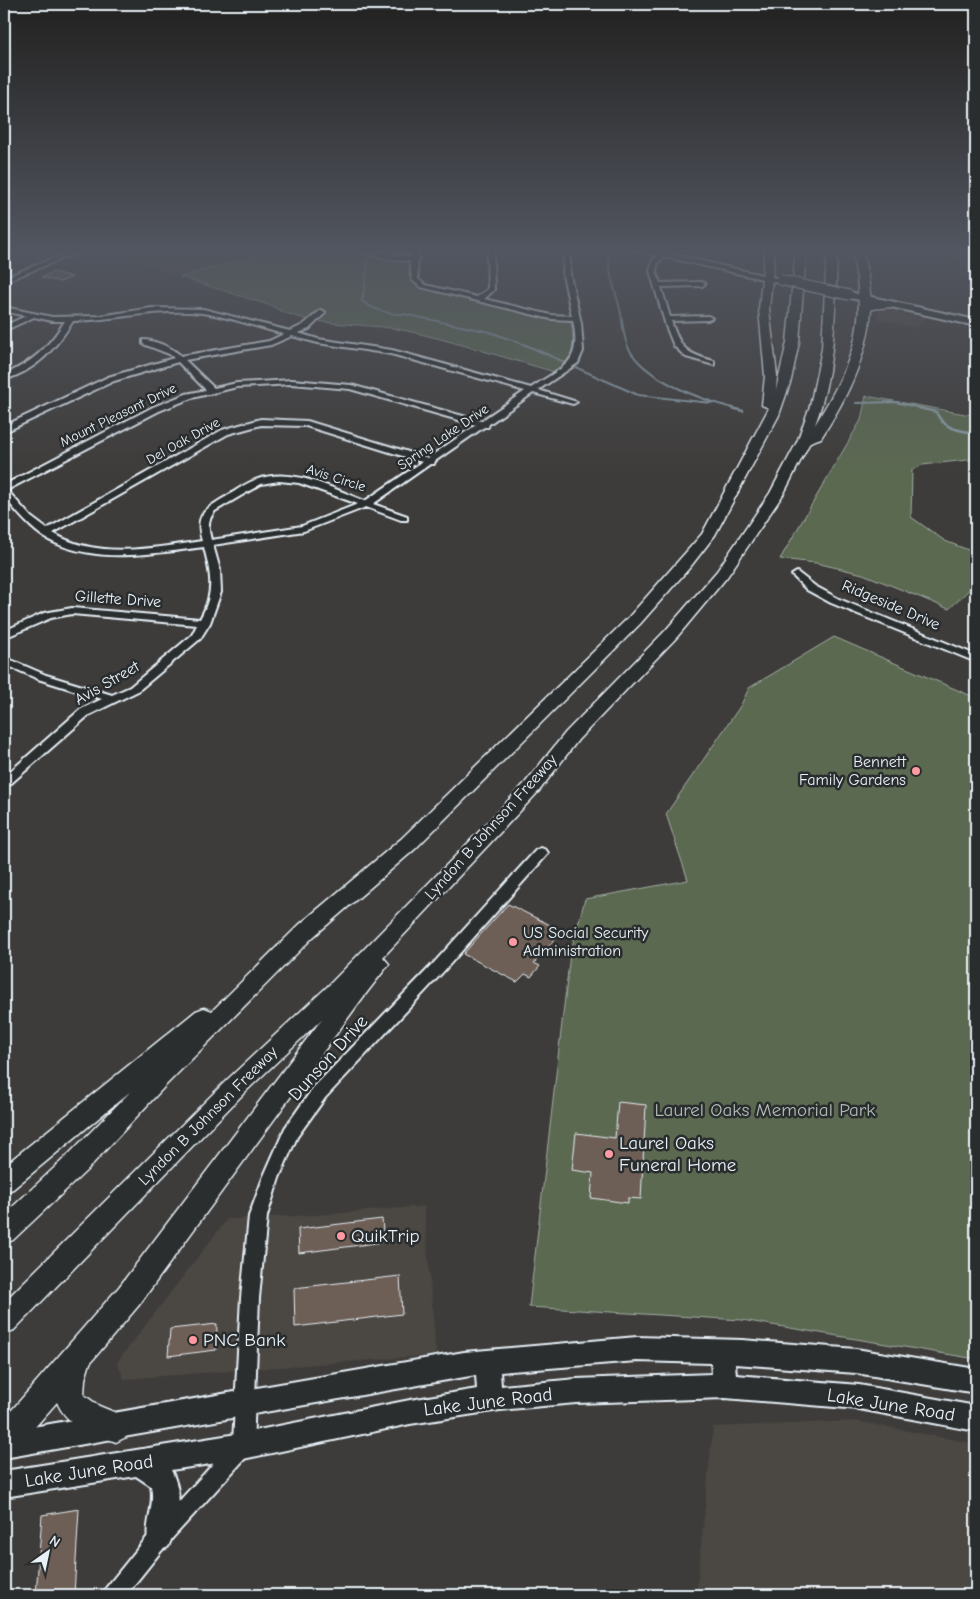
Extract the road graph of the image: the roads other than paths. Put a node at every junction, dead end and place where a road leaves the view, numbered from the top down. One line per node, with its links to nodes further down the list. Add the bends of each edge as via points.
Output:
1 (67, 324): 14 (street, via 47,354)
2 (254, 324): 10 (street)
3 (309, 324): 10 (street)
4 (577, 324): 16 (street, Spring Lake Drive, via 579,351 575,361)
5 (670, 324): 13 (street, via 680,350)
6 (765, 324): 22 (highway, via 771,387 766,414)
7 (795, 324): 22 (highway, via 785,380 773,415)
8 (829, 324): 20 (highway, Lyndon B Johnson Freeway, via 825,368 816,406)
9 (864, 324): 20 (highway, via 863,338 847,378 816,435)
10 (292, 334): 12 (street, via 271,343); 16 (street, via 392,352)
11 (146, 342): 12 (street, via 164,348)
12 (179, 359): 15 (street); 19 (street, via 111,379)
13 (710, 363)
14 (4, 378)
15 (211, 390): 18 (street, Mount Pleasant Drive, via 265,382 315,382 351,387); 23 (street, Mount Pleasant Drive, via 156,409)
16 (535, 391): 17 (street); 18 (street, Spring Lake Drive)
17 (573, 402)
18 (485, 425): 21 (street, Spring Lake Drive)
19 (4, 429)
20 (802, 442): 38 (highway, Lyndon B Johnson Freeway, via 762,519 722,574 671,634 572,736 532,787)
21 (431, 462): 25 (street, Spring Lake Drive); 27 (street, Del Oak Drive, via 307,424 261,422 225,432)
22 (745, 469): 40 (highway, via 708,535 634,621 408,844)
23 (4, 488)
24 (4, 492): 27 (street, Spring Lake Drive, via 28,519)
25 (368, 503): 26 (street, Avis Circle); 28 (street, Spring Lake Drive, via 304,528); 28 (street, Avis Circle, via 300,480 279,478 258,482 212,509 205,517 203,527)
26 (404, 518)
27 (46, 533): 28 (street, Spring Lake Drive, via 59,541 100,552 151,551)
28 (207, 544): 30 (street, Avis Street, via 215,570 216,592)
29 (797, 575): 32 (street, Ridgeside Drive, via 811,588 835,601)
30 (205, 623): 31 (street, Gillette Drive, via 72,611 48,614); 34 (street, Avis Street, via 196,637 146,682)
31 (4, 636)
32 (976, 658)
33 (4, 660): 34 (street)
34 (113, 699): 36 (street, Avis Street, via 85,712)
35 (4, 766): 36 (street)
36 (18, 770): 37 (street, Avis Street)
37 (4, 783)
38 (482, 841): 43 (highway, Lyndon B Johnson Freeway, via 335,993 236,1085); 45 (highway, via 353,994 174,1238)
39 (541, 852): 50 (street, Dunson Drive, via 433,974 319,1093 291,1133 258,1216)
40 (306, 931): 41 (highway); 42 (highway)
41 (4, 1180)
42 (4, 1232)
43 (4, 1321)
44 (722, 1351): 46 (main road, via 637,1349); 47 (main road, via 856,1361); 48 (main road)
45 (81, 1353): 52 (highway, via 68,1382 70,1402 82,1415); 53 (highway)
46 (487, 1362): 49 (main road); 50 (main road)
47 (976, 1381)
48 (725, 1386): 49 (main road, Lake June Road, via 576,1391); 51 (main road, Lake June Road, via 858,1397)
49 (490, 1399): 55 (main road, Lake June Road, via 344,1424)
50 (245, 1401): 52 (main road); 55 (street, Dunson Drive)
51 (976, 1419)
52 (116, 1427): 54 (main road)
53 (4, 1441)
54 (4, 1445)
55 (243, 1446): 56 (main road, Lake June Road); 58 (street)
56 (139, 1464): 57 (main road, Lake June Road); 58 (main road, via 159,1475 166,1491)
57 (4, 1484)
58 (159, 1538): 59 (street)
59 (113, 1595)

